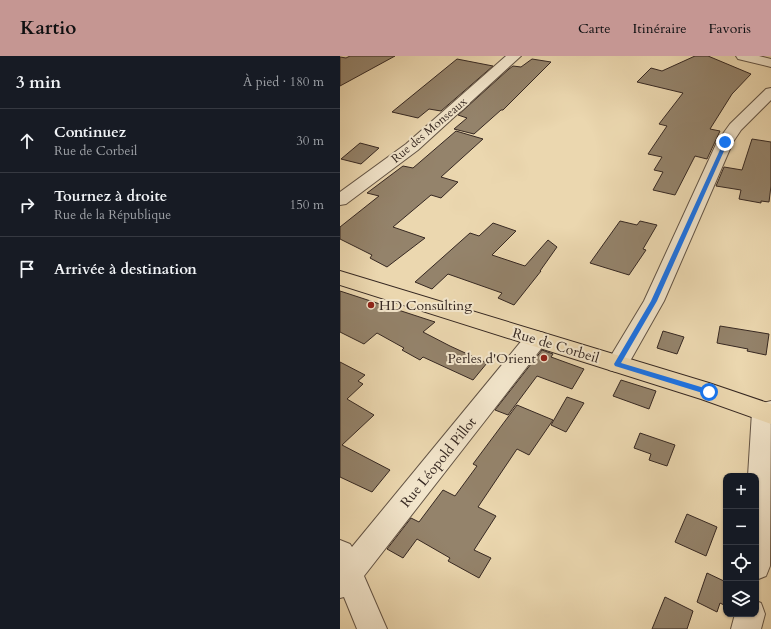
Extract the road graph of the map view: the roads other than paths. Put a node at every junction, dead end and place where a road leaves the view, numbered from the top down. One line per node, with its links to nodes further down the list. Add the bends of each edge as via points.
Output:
1 (514, 56): 5 (street, Rue des Monseaux, via 412,147)
2 (743, 56): 3 (street)
3 (771, 63)
4 (771, 92): 8 (street, via 735,127 725,142 654,301)
5 (344, 195)
6 (340, 278): 7 (main road, Rue de Corbeil)
7 (536, 339): 8 (main road, Rue de Corbeil); 11 (street, Rue Léopold Pillot)
8 (617, 364): 9 (main road, Rue de Corbeil)
9 (769, 412): 10 (street)
10 (758, 545)
11 (343, 570): 13 (street)
12 (749, 617): 14 (street)
13 (372, 629)
14 (746, 629)

